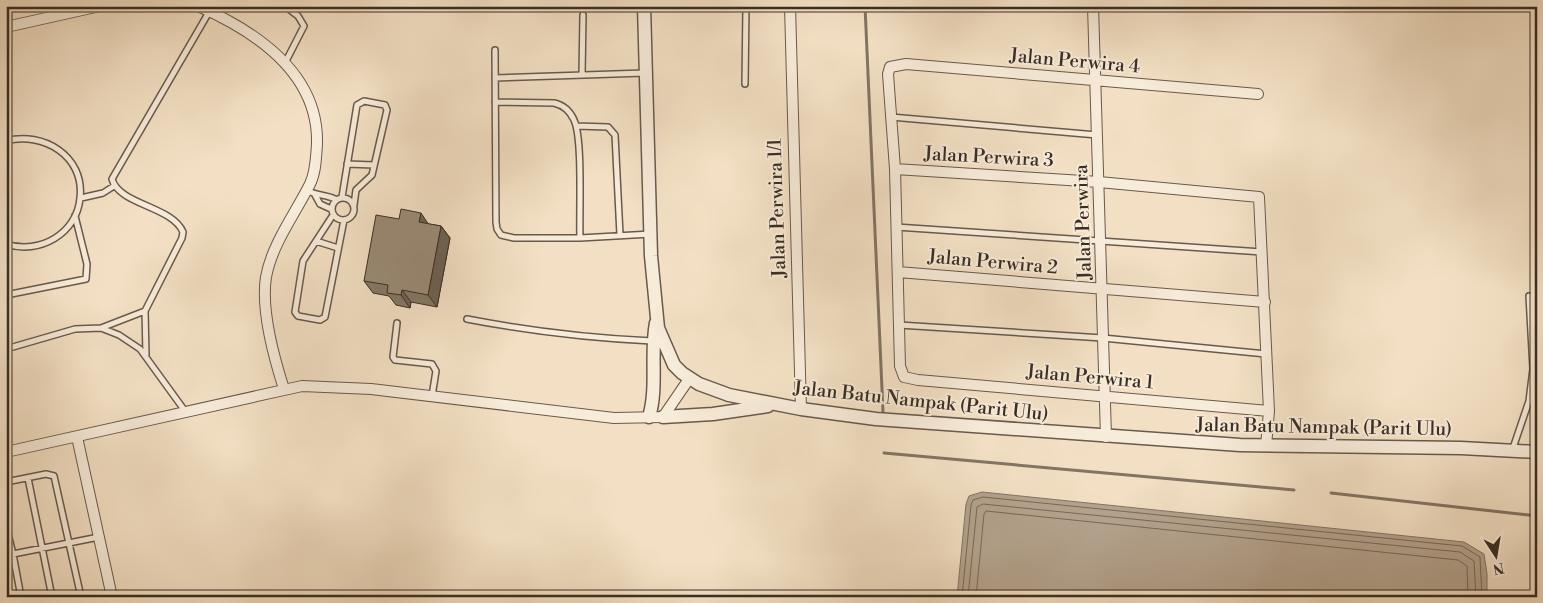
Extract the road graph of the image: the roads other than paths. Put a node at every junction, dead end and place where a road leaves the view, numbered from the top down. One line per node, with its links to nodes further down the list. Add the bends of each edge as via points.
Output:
1 (100, 6): 10 (street)
2 (198, 6): 8 (street)
3 (286, 6): 12 (lane, via 304,26)
4 (644, 6): 13 (street, Jalan Batu Nampak (Parit Ulu))
5 (746, 6): 17 (lane)
6 (790, 6): 67 (street, Jalan Perwira 1/1)
7 (1093, 6): 16 (street, Jalan Perwira)
8 (209, 11): 12 (street, via 261,40); 28 (lane, via 113,174)
9 (583, 15): 14 (lane)
10 (6, 27)
11 (495, 50): 15 (lane)
12 (285, 63): 29 (street, via 305,92 317,136)
13 (646, 73): 14 (lane); 38 (street, Jalan Batu Nampak (Parit Ulu))
14 (582, 75): 15 (lane)
15 (495, 78): 19 (lane)
16 (1097, 81): 18 (street, Jalan Perwira 4); 20 (street, Jalan Perwira 4, via 906,64 890,67); 22 (street, Jalan Perwira)
17 (745, 84)
18 (1258, 94)
19 (496, 102): 21 (lane, via 560,104 571,114); 40 (lane, via 497,229 501,235 514,238)
20 (891, 117): 22 (lane); 26 (street)
21 (576, 126): 39 (lane, via 608,127 614,136); 40 (lane)
22 (1098, 135): 27 (street, Jalan Perwira)
23 (6, 140): 31 (lane, via 27,137 58,148 77,174)
24 (347, 164): 25 (lane); 25 (lane, via 357,105 364,101 385,105 387,110); 30 (lane)
25 (374, 165): 33 (lane, via 372,175 356,190)
26 (895, 169): 27 (street, Jalan Perwira 3); 37 (street)
27 (1099, 182): 42 (street, Jalan Perwira); 45 (street, Jalan Perwira 3, via 1259,197)
28 (114, 186): 31 (lane, via 103,193); 51 (lane, via 174,221 183,232)
29 (311, 192): 32 (lane); 34 (lane); 63 (street, via 280,240 266,277 267,310)
30 (342, 197): 32 (lane); 33 (lane)
31 (81, 198): 35 (lane)
32 (335, 200): 34 (lane)
33 (354, 206): 36 (lane, via 352,215)
34 (332, 212): 36 (lane); 41 (lane)
35 (75, 216): 43 (lane, via 62,233 44,244 22,248); 48 (lane, via 87,264 86,279)
36 (344, 220): 44 (lane)
37 (896, 227): 42 (lane); 46 (street)
38 (651, 234): 39 (lane); 52 (street, Jalan Batu Nampak (Parit Ulu))
39 (620, 235): 40 (lane)
40 (580, 238)
41 (316, 241): 44 (lane); 44 (lane, via 302,265 295,312 298,316 320,320 325,317)
42 (1101, 241): 45 (lane); 47 (street, Jalan Perwira)
43 (6, 244)
44 (338, 248)
45 (1263, 252): 50 (street)
46 (898, 272): 47 (street, Jalan Perwira 2); 55 (street)
47 (1102, 288): 50 (street, Jalan Perwira 2); 57 (street, Jalan Perwira)
48 (6, 295)
49 (1529, 296): 75 (lane, via 1532,369 1529,401)
50 (1265, 302): 60 (street)
51 (145, 311): 56 (lane); 61 (lane)
52 (657, 315): 58 (street); 62 (street, Jalan Batu Nampak (Parit Ulu), via 660,334 671,360)
53 (467, 319): 58 (lane, via 561,335)
54 (397, 323): 65 (lane, via 393,357 395,360 432,364 436,370)
55 (899, 325): 57 (lane); 64 (street, Jalan Perwira 1, via 900,366 908,379)
56 (101, 328): 59 (lane, via 75,329); 61 (lane, via 131,342)
57 (1103, 338): 60 (lane); 64 (street, Jalan Perwira)
58 (652, 341): 70 (street, via 653,401)
59 (6, 349)
60 (1267, 354): 68 (street)
61 (146, 355): 69 (lane)
62 (689, 379): 66 (street, Jalan Batu Nampak (Parit Ulu), via 711,390); 71 (street)
63 (284, 389): 65 (street, via 322,386); 69 (street)
64 (1105, 395): 68 (street, Jalan Perwira 1); 73 (street, Jalan Perwira)
65 (432, 396): 70 (street, via 614,418)
66 (776, 404): 67 (street, Jalan Batu Nampak (Parit Ulu)); 71 (street)
67 (801, 410): 73 (street, Jalan Batu Nampak (Parit Ulu))
68 (1269, 410): 74 (street)
69 (185, 411): 72 (street)
70 (650, 418): 71 (street)
71 (663, 418)
72 (77, 437): 76 (street); 81 (street)
73 (1106, 437): 74 (street, Jalan Batu Nampak (Parit Ulu))
74 (1266, 446): 75 (street, Jalan Batu Nampak (Parit Ulu))
75 (1512, 451): 77 (street, Jalan Batu Nampak (Parit Ulu))
76 (6, 452)
77 (1537, 452)
78 (28, 478): 79 (lane); 82 (lane, via 46,474 54,476); 83 (lane)
79 (6, 482)
80 (6, 526): 84 (lane)
81 (99, 537): 82 (lane); 89 (street)
82 (69, 542): 83 (lane); 88 (lane)
83 (42, 548): 84 (lane); 87 (lane)
84 (13, 554): 85 (lane); 86 (lane)
85 (6, 555)
86 (22, 597)
87 (52, 597)
88 (81, 597)
89 (112, 597)

